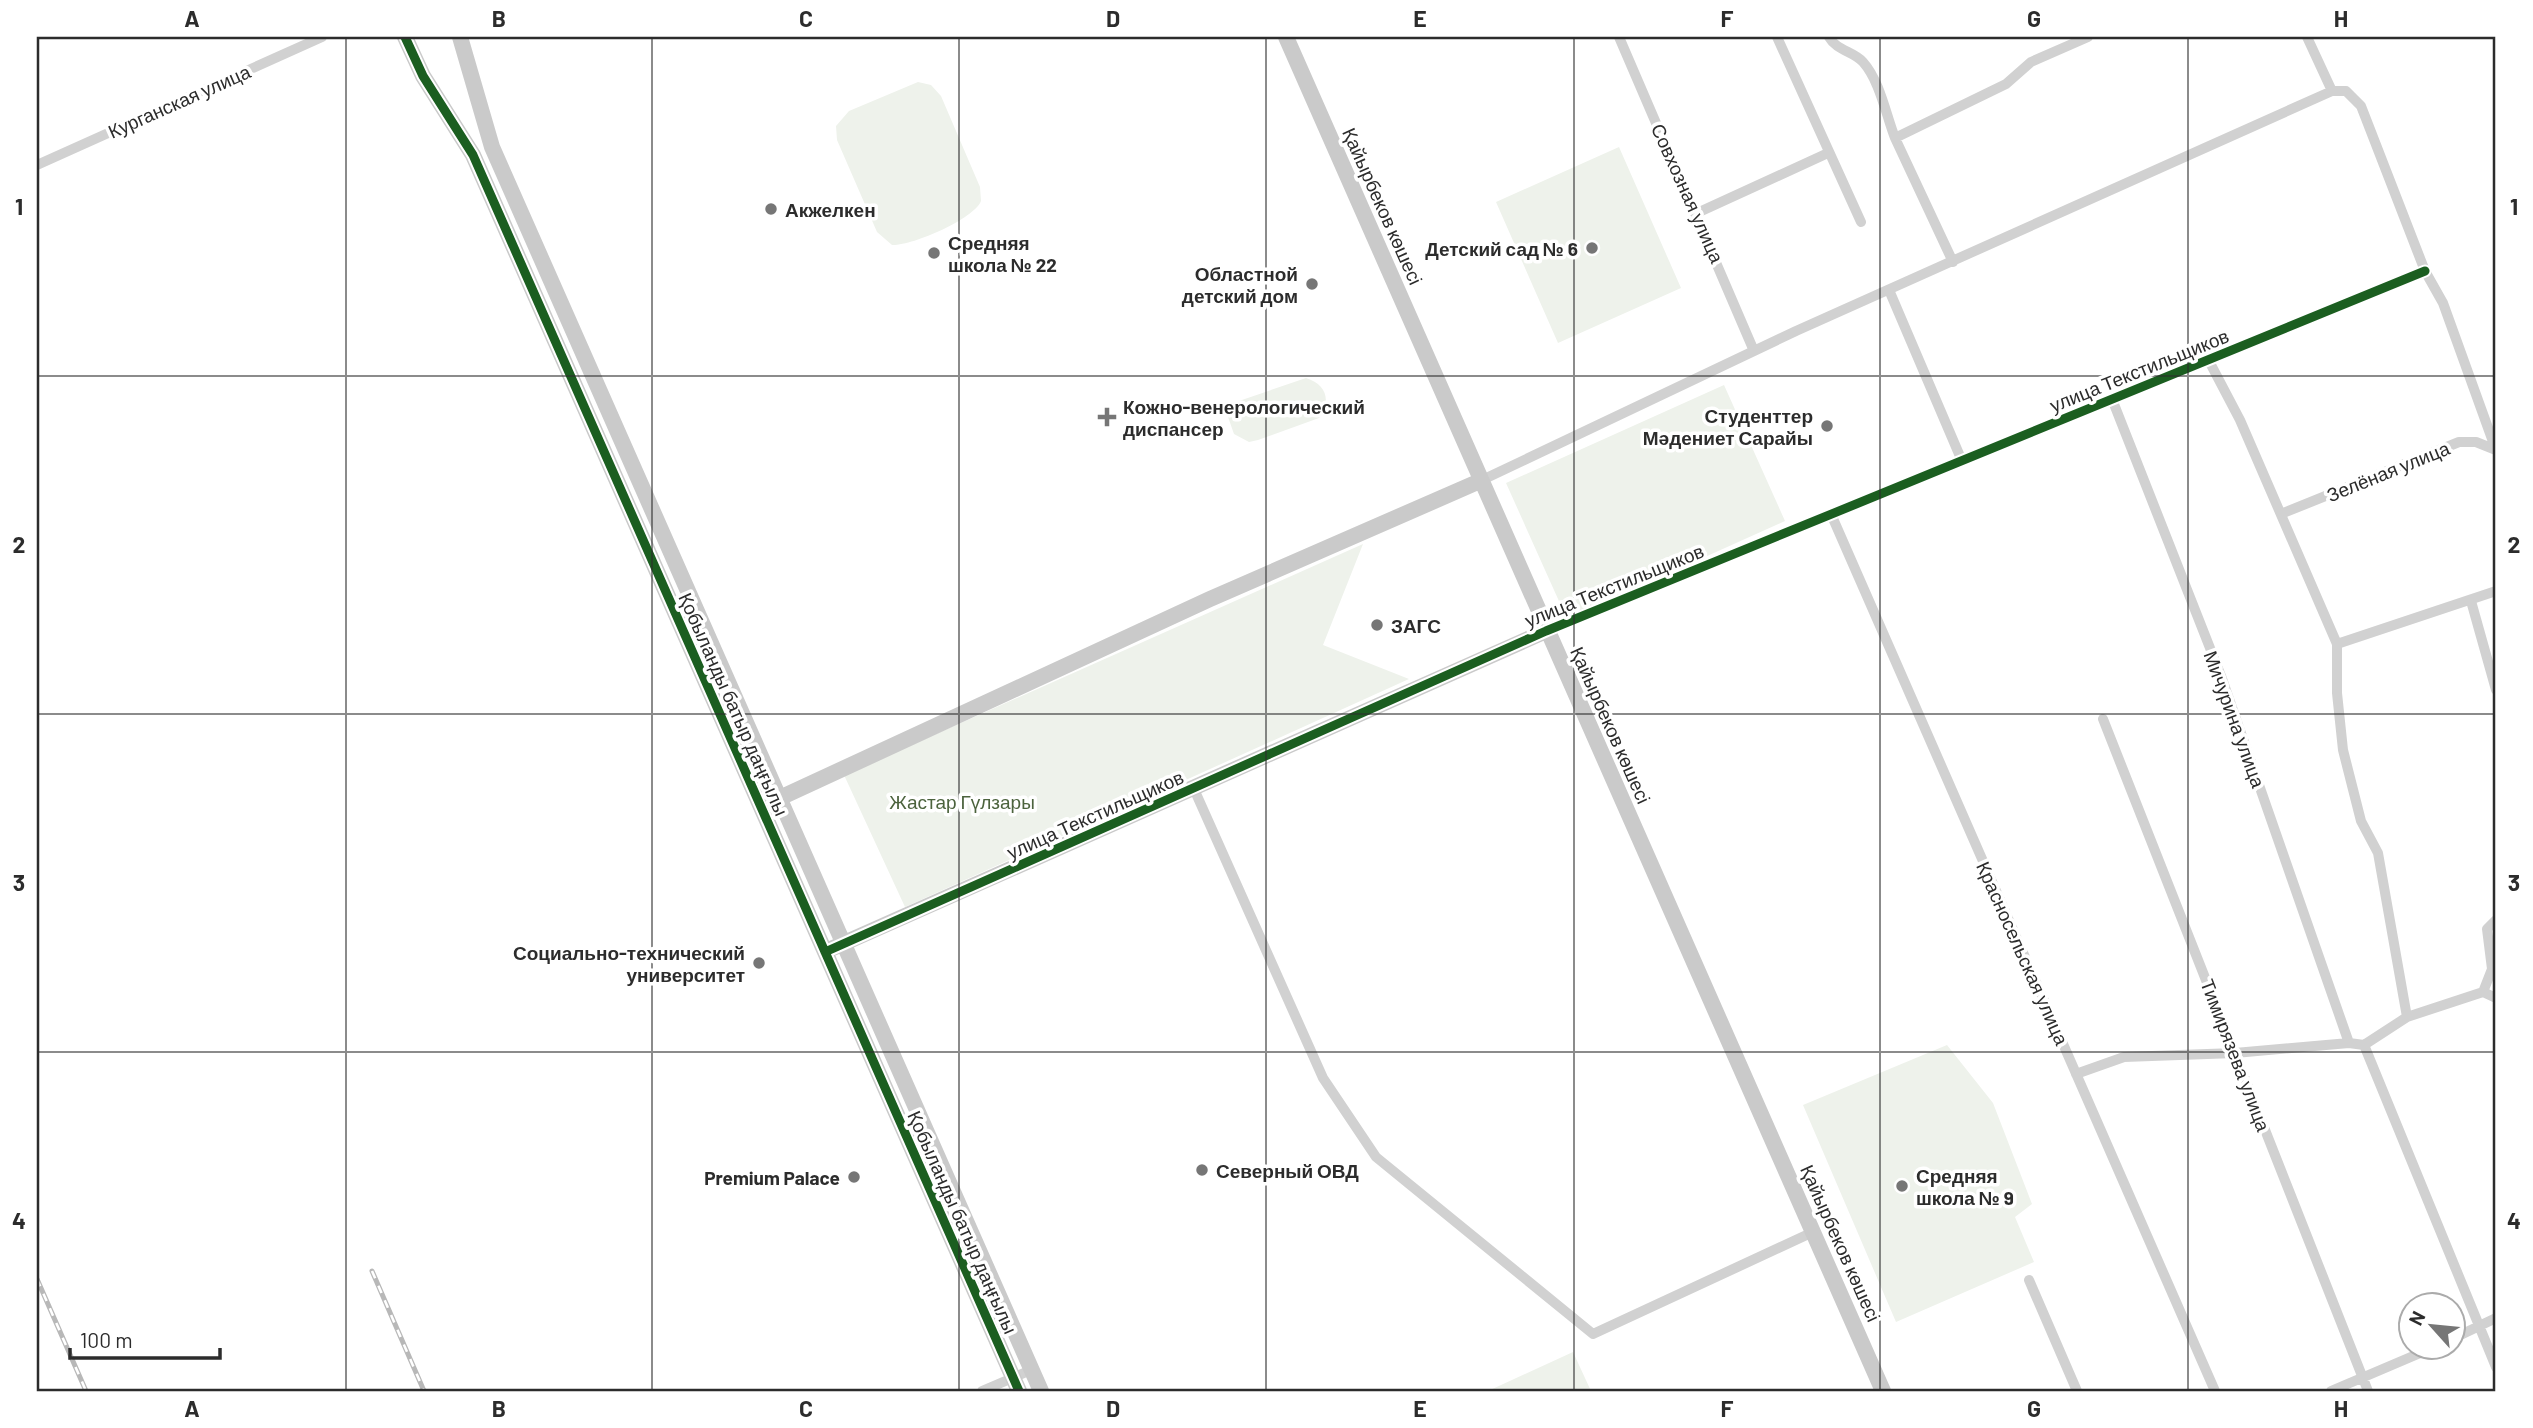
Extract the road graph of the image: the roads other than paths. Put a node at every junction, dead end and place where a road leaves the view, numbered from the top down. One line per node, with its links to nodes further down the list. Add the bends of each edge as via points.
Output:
1 (322, 37): 13 (street, Курганская улица)
2 (405, 37): 35 (street, Қобыланды батыр даңғылы, via 423,76 473,155)
3 (460, 37): 34 (street, Қобыланды батыр даңғылы, via 492,147)
4 (1286, 37): 24 (street, Қайырбеков көшесі)
5 (1619, 37): 14 (street, Совхозная улица)
6 (1777, 37): 12 (street)
7 (1829, 37): 11 (street, via 1867,68)
8 (2088, 37): 11 (street, via 2031,62 2006,84)
9 (2307, 37): 10 (street)
10 (2332, 91): 16 (street); 17 (street, via 2346,91 2361,106)
11 (1895, 138): 16 (street)
12 (1828, 153): 14 (street); 15 (street)
13 (37, 165)
14 (1696, 213): 19 (street, Совхозная улица)
15 (1861, 222)
16 (1953, 262): 18 (street)
17 (2425, 271): 20 (street, улица Текстильщиков); 22 (street, via 2443,303)
18 (1889, 290): 19 (street); 23 (street)
19 (1754, 351): 24 (street)
20 (2209, 361): 21 (street, улица Текстильщиков); 26 (street)
21 (2112, 399): 23 (street, улица Текстильщиков); 42 (street, Мичурина улица, via 2221,676)
22 (2496, 450): 26 (street, Зелёная улица, via 2459,442)
23 (1962, 461): 25 (street, улица Текстильщиков)
24 (1480, 481): 29 (street, Қайырбеков көшесі); 34 (street, via 1198,604)
25 (1831, 514): 29 (street, улица Текстильщиков); 45 (street, Красносельская улица)
26 (2281, 514): 30 (street)
27 (2496, 591): 28 (street)
28 (2471, 601): 30 (street); 31 (street)
29 (1546, 631): 33 (street, улица Текстильщиков); 46 (street, Қайырбеков көшесі)
30 (2337, 644): 41 (street, via 2336,693 2343,750 2361,821 2377,848)
31 (2496, 690)
32 (2103, 719): 44 (street, Тимирязева улица)
33 (1194, 789): 37 (street, улица Текстильщиков); 46 (street, via 1323,1078 1353,1126 1376,1157 1593,1334)
34 (780, 797): 35 (street); 37 (street, Қобыланды батыр даңғылы)
35 (761, 807): 38 (street, Қобыланды батыр даңғылы)
36 (2496, 920): 39 (street, via 2487,929 2492,969)
37 (843, 944): 38 (street, улица Текстильщиков); 53 (street, Қобыланды батыр даңғылы)
38 (825, 952): 55 (street, Қобыланды батыр даңғылы)
39 (2483, 992): 40 (street); 41 (street)
40 (2496, 998)
41 (2407, 1017): 43 (street)
42 (2349, 1042): 43 (street); 44 (street)
43 (2364, 1045): 49 (street)
44 (2235, 1053): 45 (street, via 2124,1057); 54 (street, Тимирязева улица)
45 (2076, 1074): 60 (street, Красносельская улица)
46 (1813, 1232): 58 (street, Қайырбеков көшесі)
47 (2029, 1280): 59 (street)
48 (2496, 1318): 49 (street)
49 (2480, 1327): 50 (street); 52 (street)
50 (2466, 1333)
51 (2398, 1362): 54 (street)
52 (2496, 1367)
53 (1031, 1370): 55 (street); 57 (street, Қобыланды батыр даңғылы)
54 (2362, 1377): 61 (street); 62 (street, Тимирязева улица)
55 (1016, 1384): 56 (street)
56 (982, 1391)
57 (1041, 1391)
58 (1884, 1391)
59 (2077, 1391)
60 (2216, 1391)
61 (2331, 1391)
62 (2368, 1391)

